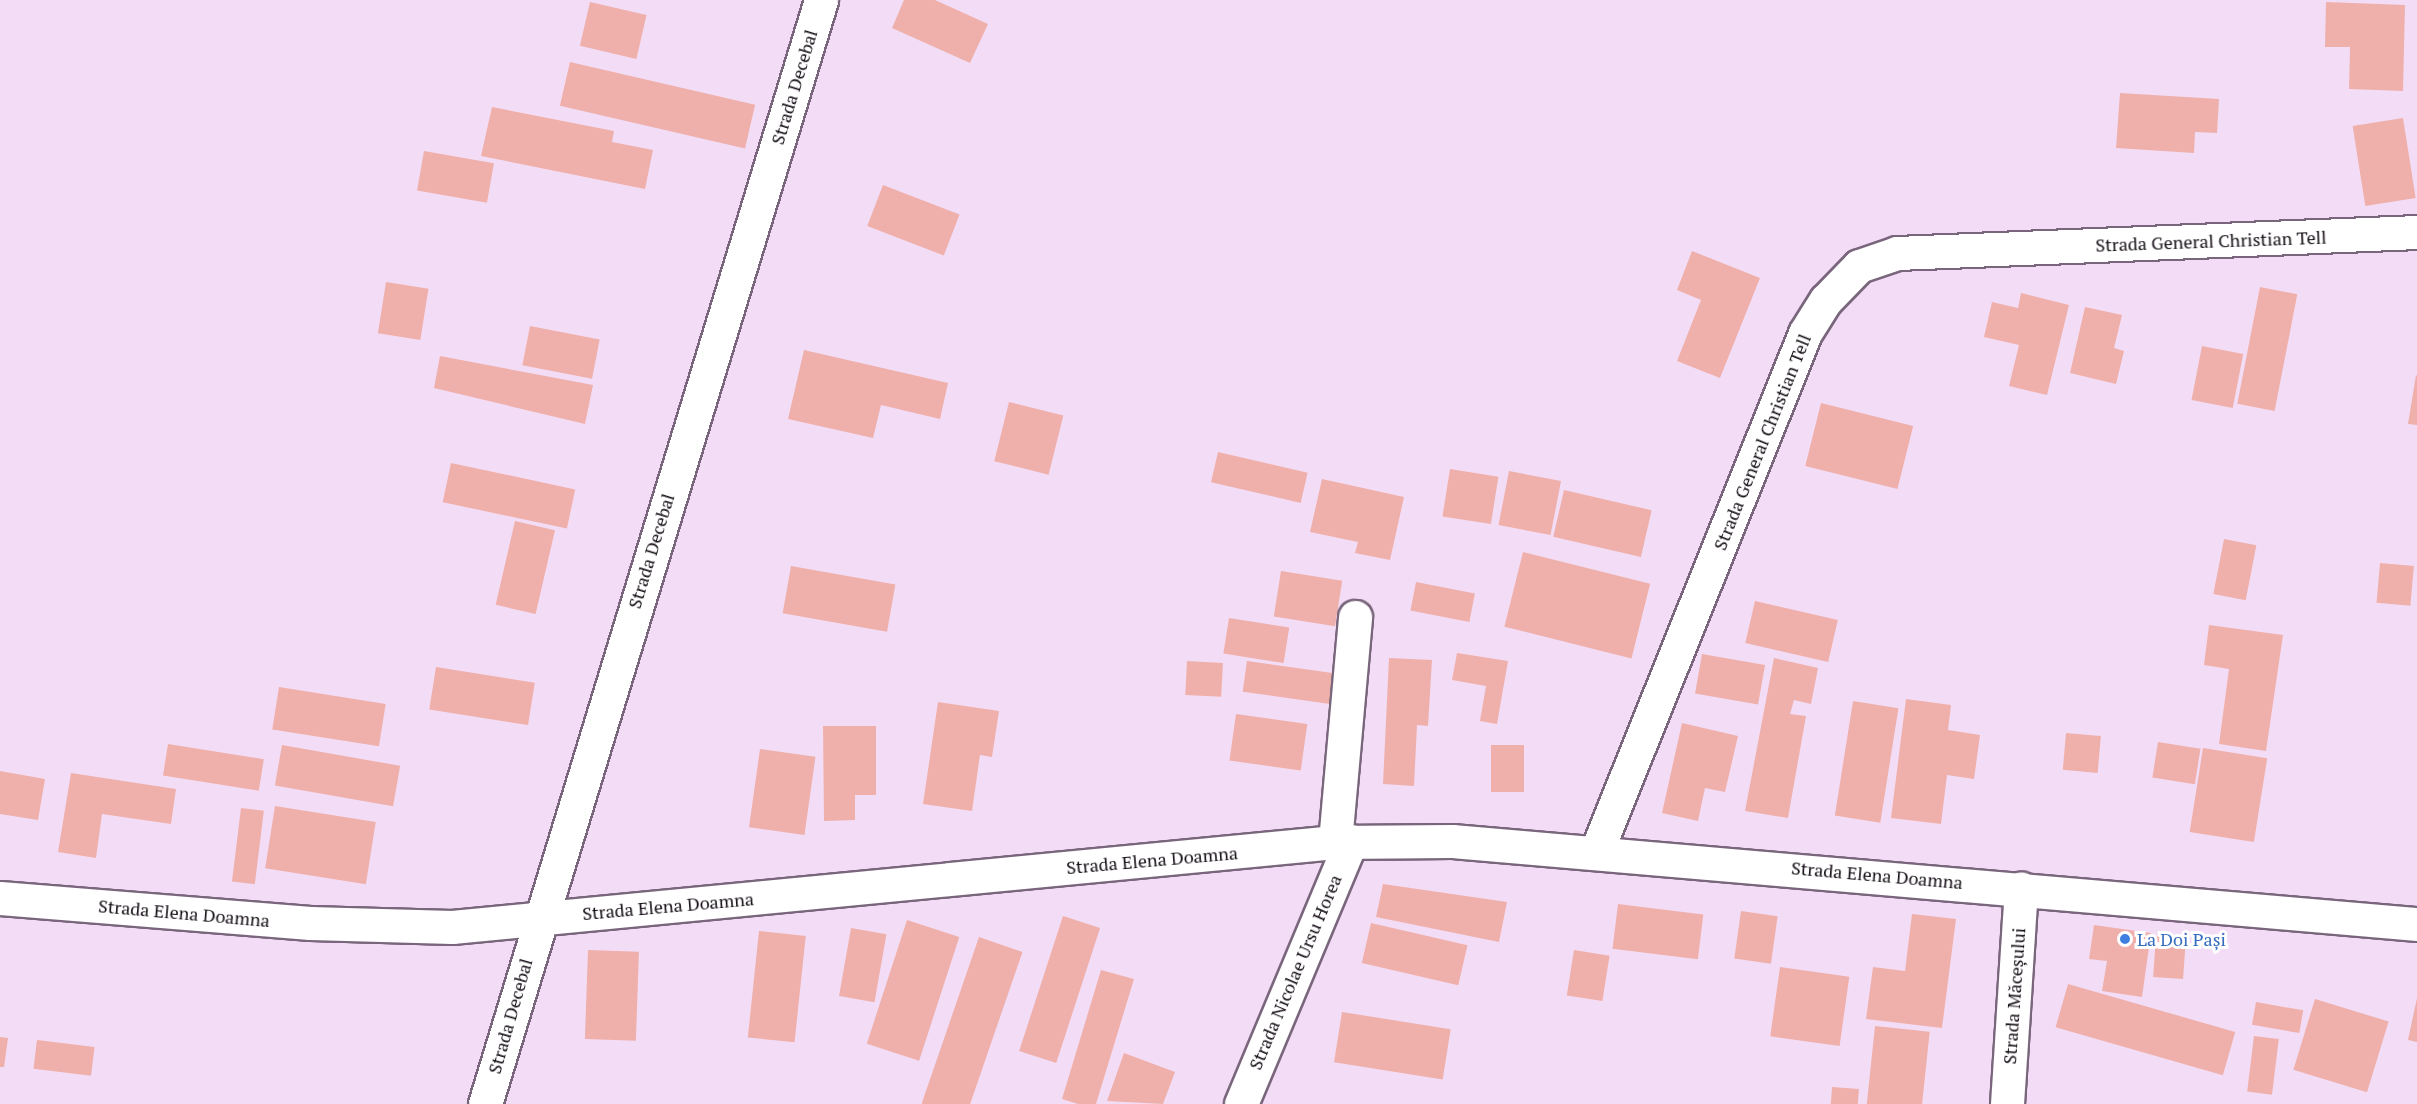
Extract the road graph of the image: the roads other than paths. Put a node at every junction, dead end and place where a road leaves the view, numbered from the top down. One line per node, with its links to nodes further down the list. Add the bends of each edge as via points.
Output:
1 (821, 0): 8 (street, Strada Decebal)
2 (2417, 232): 5 (street, Strada General Christian Tell, via 1897,253 1859,266 1826,300 1805,333)
3 (1355, 617): 4 (street)
4 (1343, 841): 5 (street, Strada Elena Doamna); 8 (street, Strada Elena Doamna); 11 (street, Strada Nicolae Ursu Horea)
5 (1597, 850): 6 (street, Strada Elena Doamna)
6 (2021, 888): 9 (street, Strada Elena Doamna); 12 (street, Strada Măceșului)
7 (0, 898): 8 (street, Strada Elena Doamna, via 332,924 452,927)
8 (538, 918): 10 (street, Strada Decebal)
9 (2417, 924)
10 (485, 1104)
11 (1241, 1104)
12 (2007, 1104)

